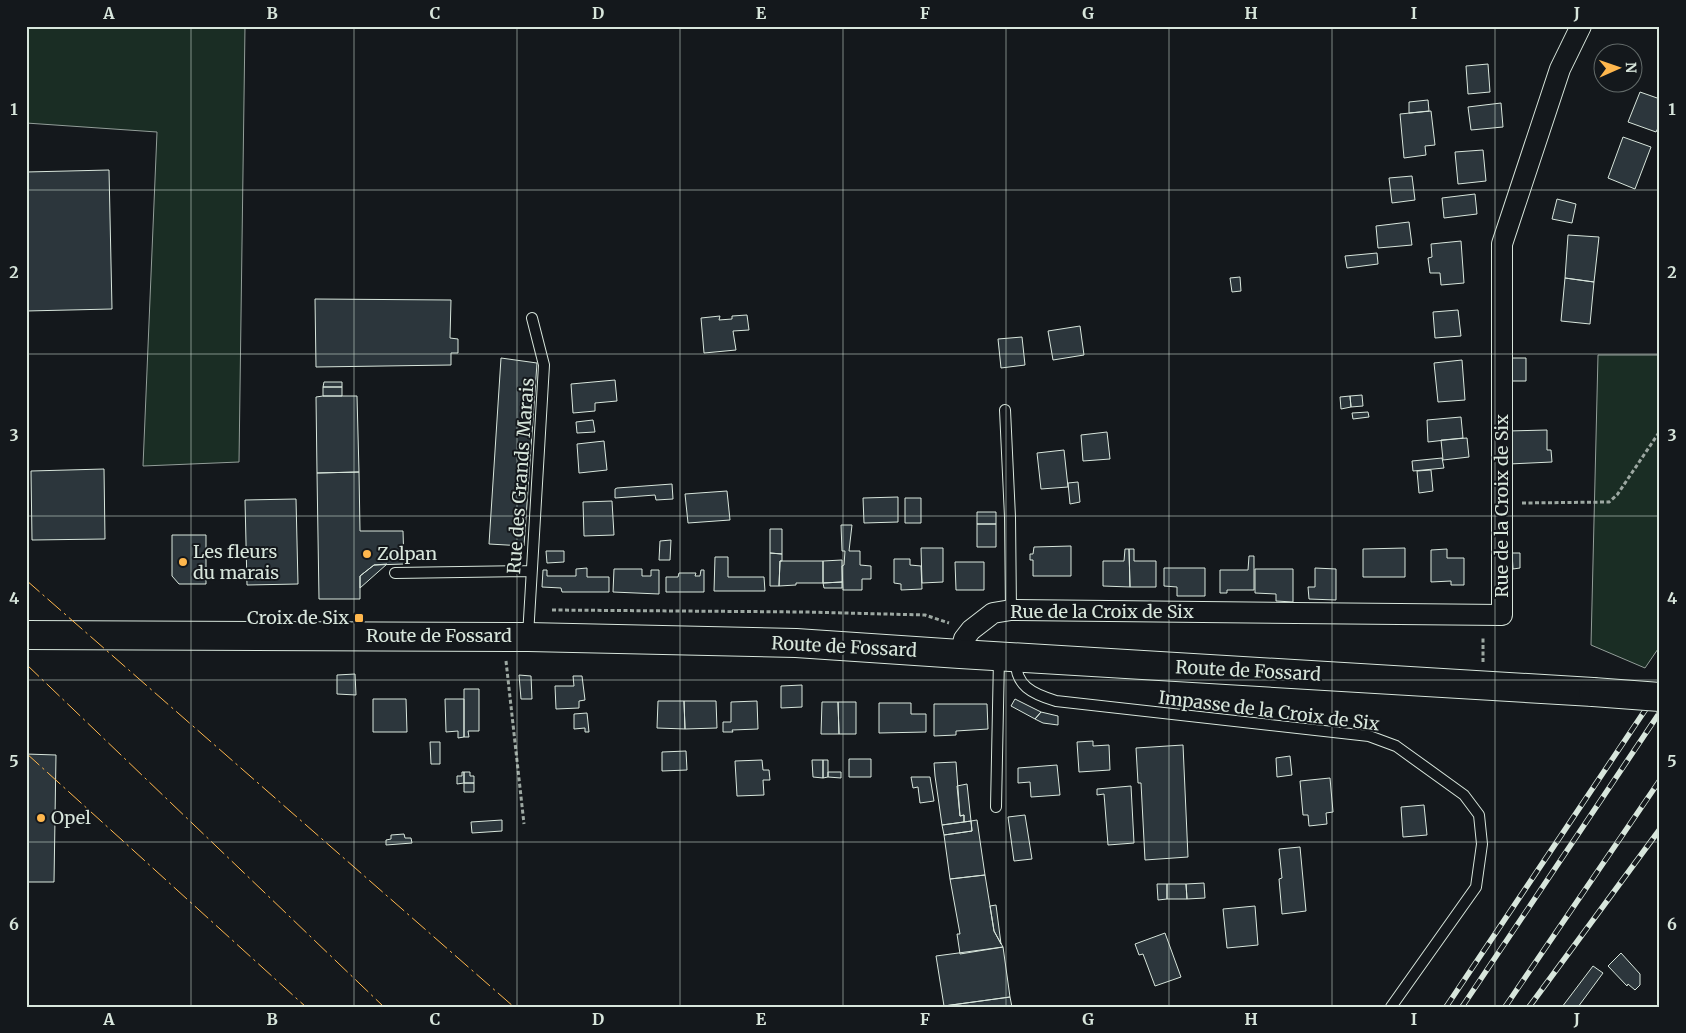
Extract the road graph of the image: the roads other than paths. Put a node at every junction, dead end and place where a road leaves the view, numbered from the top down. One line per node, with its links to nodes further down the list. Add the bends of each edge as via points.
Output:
1 (1581, 26): 6 (street, Rue de la Croix de Six, via 1560,69 1502,244 1502,615)
2 (532, 318): 4 (lane, Rue des Grands Marais, via 544,365)
3 (1006, 410): 6 (lane)
4 (531, 571): 5 (lane); 8 (lane, Rue des Grands Marais)
5 (394, 573)
6 (1011, 610): 9 (street, Rue de la Croix de Six, via 993,613 971,630 964,639)
7 (26, 635): 8 (main road, Route de Fossard)
8 (516, 637): 9 (main road, Route de Fossard, via 796,643)
9 (960, 654): 10 (main road, Route de Fossard)
10 (1008, 657): 11 (main road, Route de Fossard, bridge); 12 (lane); 13 (lane, Impasse de la Croix de Six, via 1022,683 1038,696 1056,701 1369,736 1396,746 1464,795 1479,815 1482,844 1476,887)
11 (1660, 698)
12 (996, 807)
13 (1390, 1007)

